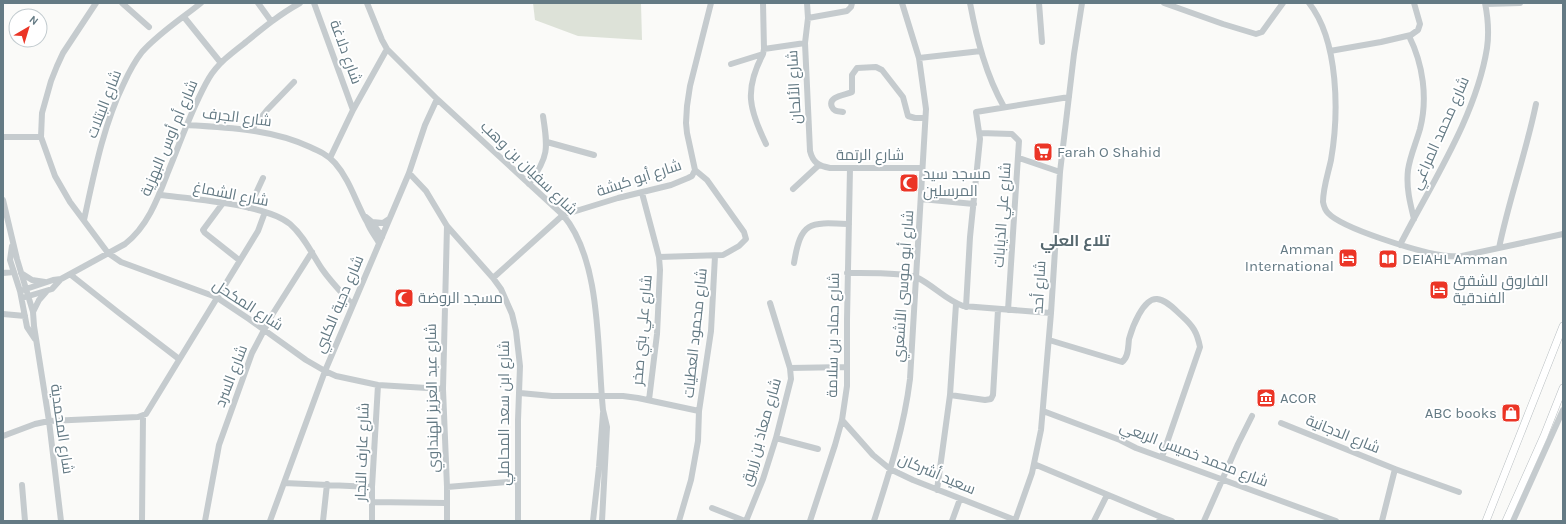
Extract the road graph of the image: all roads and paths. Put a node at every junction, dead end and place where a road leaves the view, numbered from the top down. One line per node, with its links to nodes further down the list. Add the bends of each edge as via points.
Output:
1 (96, 3): 49 (street, via 57,66 42,113)
2 (122, 3): 25 (street)
3 (201, 3): 22 (street, شارع البتلات)
4 (258, 3): 24 (street)
5 (300, 3): 24 (street, شارع أم أوس البهزية)
6 (314, 3): 41 (street, شارع دلاغة)
7 (367, 3): 29 (street, شارع سفيان بن وهب)
8 (711, 3): 58 (street, شارع أبو كبشة, via 687,106 687,128)
9 (763, 3): 30 (street)
10 (807, 3): 23 (street, شارع الألحان)
11 (852, 3): 23 (street, via 847,11)
12 (902, 3): 33 (street, شارع أبو موسى الأشعري)
13 (970, 3): 31 (street)
14 (1038, 3): 27 (street)
15 (1082, 3): 37 (street, شارع أحد)
16 (1164, 3): 17 (street, via 1252,34 1264,30)
17 (1283, 3)
18 (1309, 3): 32 (street, via 1321,20)
19 (1414, 3): 26 (street, via 1419,27)
20 (1520, 3): 21 (street)
21 (1486, 4): 75 (street, شارع محمد المراغي, via 1488,38 1479,79 1446,159)
22 (184, 17): 34 (street); 76 (street, شارع البتلات, via 151,42 130,71 111,113 95,168)
23 (808, 18): 28 (street, شارع الألحان)
24 (271, 21): 34 (street, شارع أم أوس البهزية)
25 (149, 27)
26 (1409, 36): 32 (street); 75 (street, via 1420,63 1423,89 1421,122 1408,170 1408,188)
27 (1042, 42)
28 (805, 43): 30 (street); 55 (street, شارع الألحان, via 810,151 814,161)
29 (387, 49): 38 (street, شارع سفيان بن وهب); 41 (street, شارع دلاغة)
30 (764, 51): 35 (street); 51 (street, via 750,94 756,124)
31 (981, 51): 33 (street); 40 (street, via 990,80)
32 (1330, 51): 83 (street, via 1335,115 1331,160 1323,193 1324,208 1328,214 1342,222)
33 (919, 58): 44 (street, شارع أبو موسى الأشعري, via 925,96)
34 (221, 63): 45 (street, شارع أم أوس البهزية, via 204,88)
35 (731, 64)
36 (294, 82): 46 (street)
37 (1069, 97): 40 (street); 59 (street, شارع أحد)
38 (437, 99): 60 (street, شارع دحية الكلبي, via 425,125); 62 (street, شارع سفيان بن وهب)
39 (1536, 104): 84 (street)
40 (1004, 108): 47 (street, شارع علي الذيابات, via 979,111 976,114)
41 (354, 110): 53 (street, شارع دلاغة)
42 (843, 112): 44 (street, via 833,109 832,100 852,92 852,75 856,68 876,67 885,72 901,93 908,116)
43 (543, 116): 50 (street)
44 (925, 118): 57 (street, شارع أبو موسى الأشعري)
45 (187, 125): 46 (street, شارع الجرف); 65 (street, شارع أم أوس البهزية)
46 (252, 130): 53 (street, شارع الجرف, via 294,140)
47 (980, 133): 54 (street, شارع علي الذيابات, via 1016,136 1019,141); 69 (street, شارع علي الذيابات)
48 (3, 137): 49 (street)
49 (41, 137): 76 (street, via 55,176)
50 (547, 142): 52 (street); 62 (street, via 540,169)
51 (766, 144)
52 (594, 155)
53 (330, 158): 73 (street, شارع الجرف, via 336,164)
54 (1019, 158): 59 (street); 110 (street, شارع علي الذيابات)
55 (819, 165): 56 (street, شارع الرتمة); 63 (street)
56 (850, 168): 57 (street, شارع الرتمة); 78 (street, شارع حماد بن سلامة)
57 (922, 168): 66 (street, شارع أبو موسى الأشعري)
58 (695, 170): 64 (street, شارع أبو كبشة, via 692,176 680,182); 87 (street, شارع محمود العطيات, via 707,180 746,236 733,251)
59 (1060, 172): 112 (street, شارع أحد)
60 (409, 173): 74 (street, شارع دحية الكلبي); 79 (street, شارع ابن سعد المحاملي, via 426,191)
61 (263, 178): 70 (street)
62 (529, 184): 72 (street, شارع سفيان بن وهب)
63 (793, 189)
64 (642, 193): 72 (street, شارع أبو كبشة); 88 (street, شارع علي بني صخر)
65 (160, 195): 68 (street, شارع الشماغ); 86 (street, شارع أم أوس البهزية, via 133,238)
66 (921, 199): 69 (street); 97 (street, شارع أبو موسى الأشعري)
67 (3, 200): 82 (street, شارع المحمدية)
68 (223, 203): 70 (street, شارع الشماغ); 89 (street, via 204,230)
69 (974, 204): 108 (street, شارع علي الذيابات)
70 (249, 208): 71 (street, شارع الشماغ)
71 (265, 212): 85 (street, شارع الشماغ, via 290,224); 89 (street, via 258,231)
72 (563, 215): 96 (street); 128 (street, شارع سفيان بن وهب, via 580,240 590,272)
73 (364, 216): 77 (street); 81 (street, شارع الجرف)
74 (389, 219): 77 (street, via 383,223); 81 (street, شارع دحية الكلبي)
75 (1414, 219): 83 (street, شارع محمد المراغي)
76 (84, 220): 86 (street)
77 (372, 222): 81 (street)
78 (849, 224): 90 (street, via 821,223 809,227 799,239); 94 (street, شارع حماد بن سلامة)
79 (447, 226): 96 (street, شارع ابن سعد المحاملي); 125 (street, شارع عبد العزيز الهنداوي)
80 (1563, 234): 84 (street)
81 (380, 240): 105 (street, شارع دحية الكلبي)
82 (13, 241): 91 (street, شارع المحمدية, via 10,260); 93 (street, شارع المحمدية)
83 (1400, 245): 84 (street, via 1452,256)
84 (1499, 248)
85 (312, 252): 105 (street, شارع الشماغ, via 330,279); 116 (street, شارع السرد)
86 (108, 253): 95 (street, شارع أم أوس البهزية); 103 (street, شارع المكحل, via 121,262)
87 (715, 256): 88 (street, شارع محمود العطيات); 133 (street, شارع محمود العطيات, via 711,331)
88 (658, 257): 129 (street, شارع علي بني صخر, via 660,270 657,334)
89 (239, 260): 103 (street)
90 (794, 263)
91 (14, 272): 92 (street); 101 (street, شارع المحمدية)
92 (3, 273)
93 (22, 273): 99 (street, via 34,281); 101 (street, شارع المحمدية)
94 (847, 273): 97 (street); 120 (street, شارع حماد بن سلامة)
95 (71, 274): 98 (street, شارع أم أوس البهزية); 119 (street)
96 (493, 278): 126 (street, شارع ابن سعد المحاملي, via 507,301 515,325)
97 (917, 278): 107 (street); 144 (street, شارع أبو موسى الأشعري, via 909,388 903,424)
98 (61, 280): 99 (street, شارع أم أوس البهزية); 100 (street, شارع أم أوس البهزية)
99 (48, 282): 101 (street, شارع أم أوس البهزية)
100 (52, 289): 102 (street, شارع أم أوس البهزية); 111 (street, via 40,298)
101 (23, 290): 102 (street, شارع المحمدية); 104 (street, شارع المحمدية)
102 (28, 297): 104 (street, شارع أم أوس البهزية); 111 (street, شارع المحمدية)
103 (216, 297): 116 (street, شارع المكحل); 119 (street)
104 (22, 298): 114 (street, شارع المحمدية)
105 (352, 304): 122 (street, شارع دحية الكلبي)
106 (770, 304): 121 (street, شارع معاذ بن زريق)
107 (956, 304): 108 (street); 127 (street)
108 (966, 307): 109 (street)
109 (998, 310): 110 (street); 127 (street, via 993,395 986,400)
110 (1008, 310): 112 (street)
111 (33, 312): 118 (street, شارع المحمدية)
112 (1051, 313): 117 (street, شارع أحد)
113 (3, 314): 114 (street)
114 (25, 316): 118 (street, شارع المحمدية, via 27,327)
115 (1563, 326): 183 (main road)
116 (264, 330): 122 (street, شارع المكحل); 164 (street, شارع السرد, via 252,353 219,445)
117 (1049, 340): 132 (street, شارع أحد); 142 (street, via 1122,362 1126,358 1129,338 1136,320 1147,302 1156,298 1165,301 1191,325 1198,335 1200,347)
118 (36, 342): 137 (street, شارع المحمدية)
119 (179, 359): 134 (street)
120 (848, 367): 121 (street); 136 (street, شارع حماد بن سلامة)
121 (790, 368): 140 (street, شارع معاذ بن زريق, via 790,384)
122 (325, 371): 123 (street, شارع المكحل, via 336,376); 148 (street, شارع دحية الكلبي)
123 (378, 385): 125 (street, شارع المكحل); 151 (street, شارع عارف النجار)
124 (1563, 388): 184 (main road)
125 (442, 389): 152 (street, شارع عبد العزيز الهنداوي)
126 (520, 393): 128 (street); 147 (street, شارع ابن سعد المحاملي)
127 (950, 395): 153 (street)
128 (602, 396): 129 (street); 130 (street, شارع سفيان بن وهب)
129 (649, 400): 133 (street)
130 (603, 410): 170 (street, شارع سفيان بن وهب); 171 (street, شارع سفيان بن وهب, via 607,426)
131 (1563, 410): 185 (street)
132 (1043, 411): 142 (street, شارع محمد خميس الربعي); 143 (street, شارع أحد)
133 (700, 412): 172 (street, شارع محمود العطيات, via 691,480)
134 (143, 416): 137 (street); 163 (street)
135 (1252, 416): 146 (street)
136 (842, 420): 144 (street, سعيد أشركان, via 873,455); 174 (street, شارع حماد بن سلامة)
137 (49, 421): 139 (street); 162 (street, شارع المحمدية)
138 (1281, 423): 145 (street, شارع الدجانية)
139 (3, 436)
140 (776, 438): 141 (street); 173 (street, شارع معاذ بن زريق)
141 (818, 449)
142 (1162, 457): 146 (street, شارع محمد خميس الربعي)
143 (1034, 464): 155 (street); 177 (street, شارع أحد)
144 (890, 469): 153 (street, سعيد أشركان); 175 (street, شارع أبو موسى الأشعري)
145 (1395, 469): 154 (street, شارع الدجانية); 182 (street)
146 (1223, 479): 180 (street); 181 (street, شارع محمد خميس الربعي)
147 (518, 481): 152 (street); 169 (street, شارع ابن سعد المحاملي)
148 (284, 483): 149 (street); 165 (street, شارع دحية الكلبي)
149 (327, 484): 151 (street); 166 (street)
150 (22, 486): 161 (street)
151 (372, 487): 157 (street, شارع عارف النجار)
152 (447, 487): 158 (street, شارع عبد العزيز الهنداوي)
153 (937, 490): 156 (street, سعيد أشركان)
154 (1459, 492)
155 (1107, 495): 160 (street); 178 (street)
156 (960, 499): 176 (street); 177 (street, سعيد أشركان)
157 (372, 502): 158 (street); 167 (street, شارع عارف النجار)
158 (446, 503): 168 (street, شارع عبد العزيز الهنداوي)
159 (712, 508): 173 (street)
160 (1160, 519): 179 (street)
161 (25, 521)
162 (61, 521)
163 (142, 521)
164 (205, 521)
165 (270, 521)
166 (323, 521)
167 (372, 521)
168 (447, 521)
169 (518, 521)
170 (594, 521)
171 (602, 521)
172 (678, 521)
173 (746, 521)
174 (810, 521)
175 (874, 521)
176 (952, 521)
177 (1015, 521)
178 (1094, 521)
179 (1172, 521)
180 (1204, 521)
181 (1336, 521)
182 (1382, 521)
183 (1486, 521)
184 (1506, 521)
185 (1513, 521)

